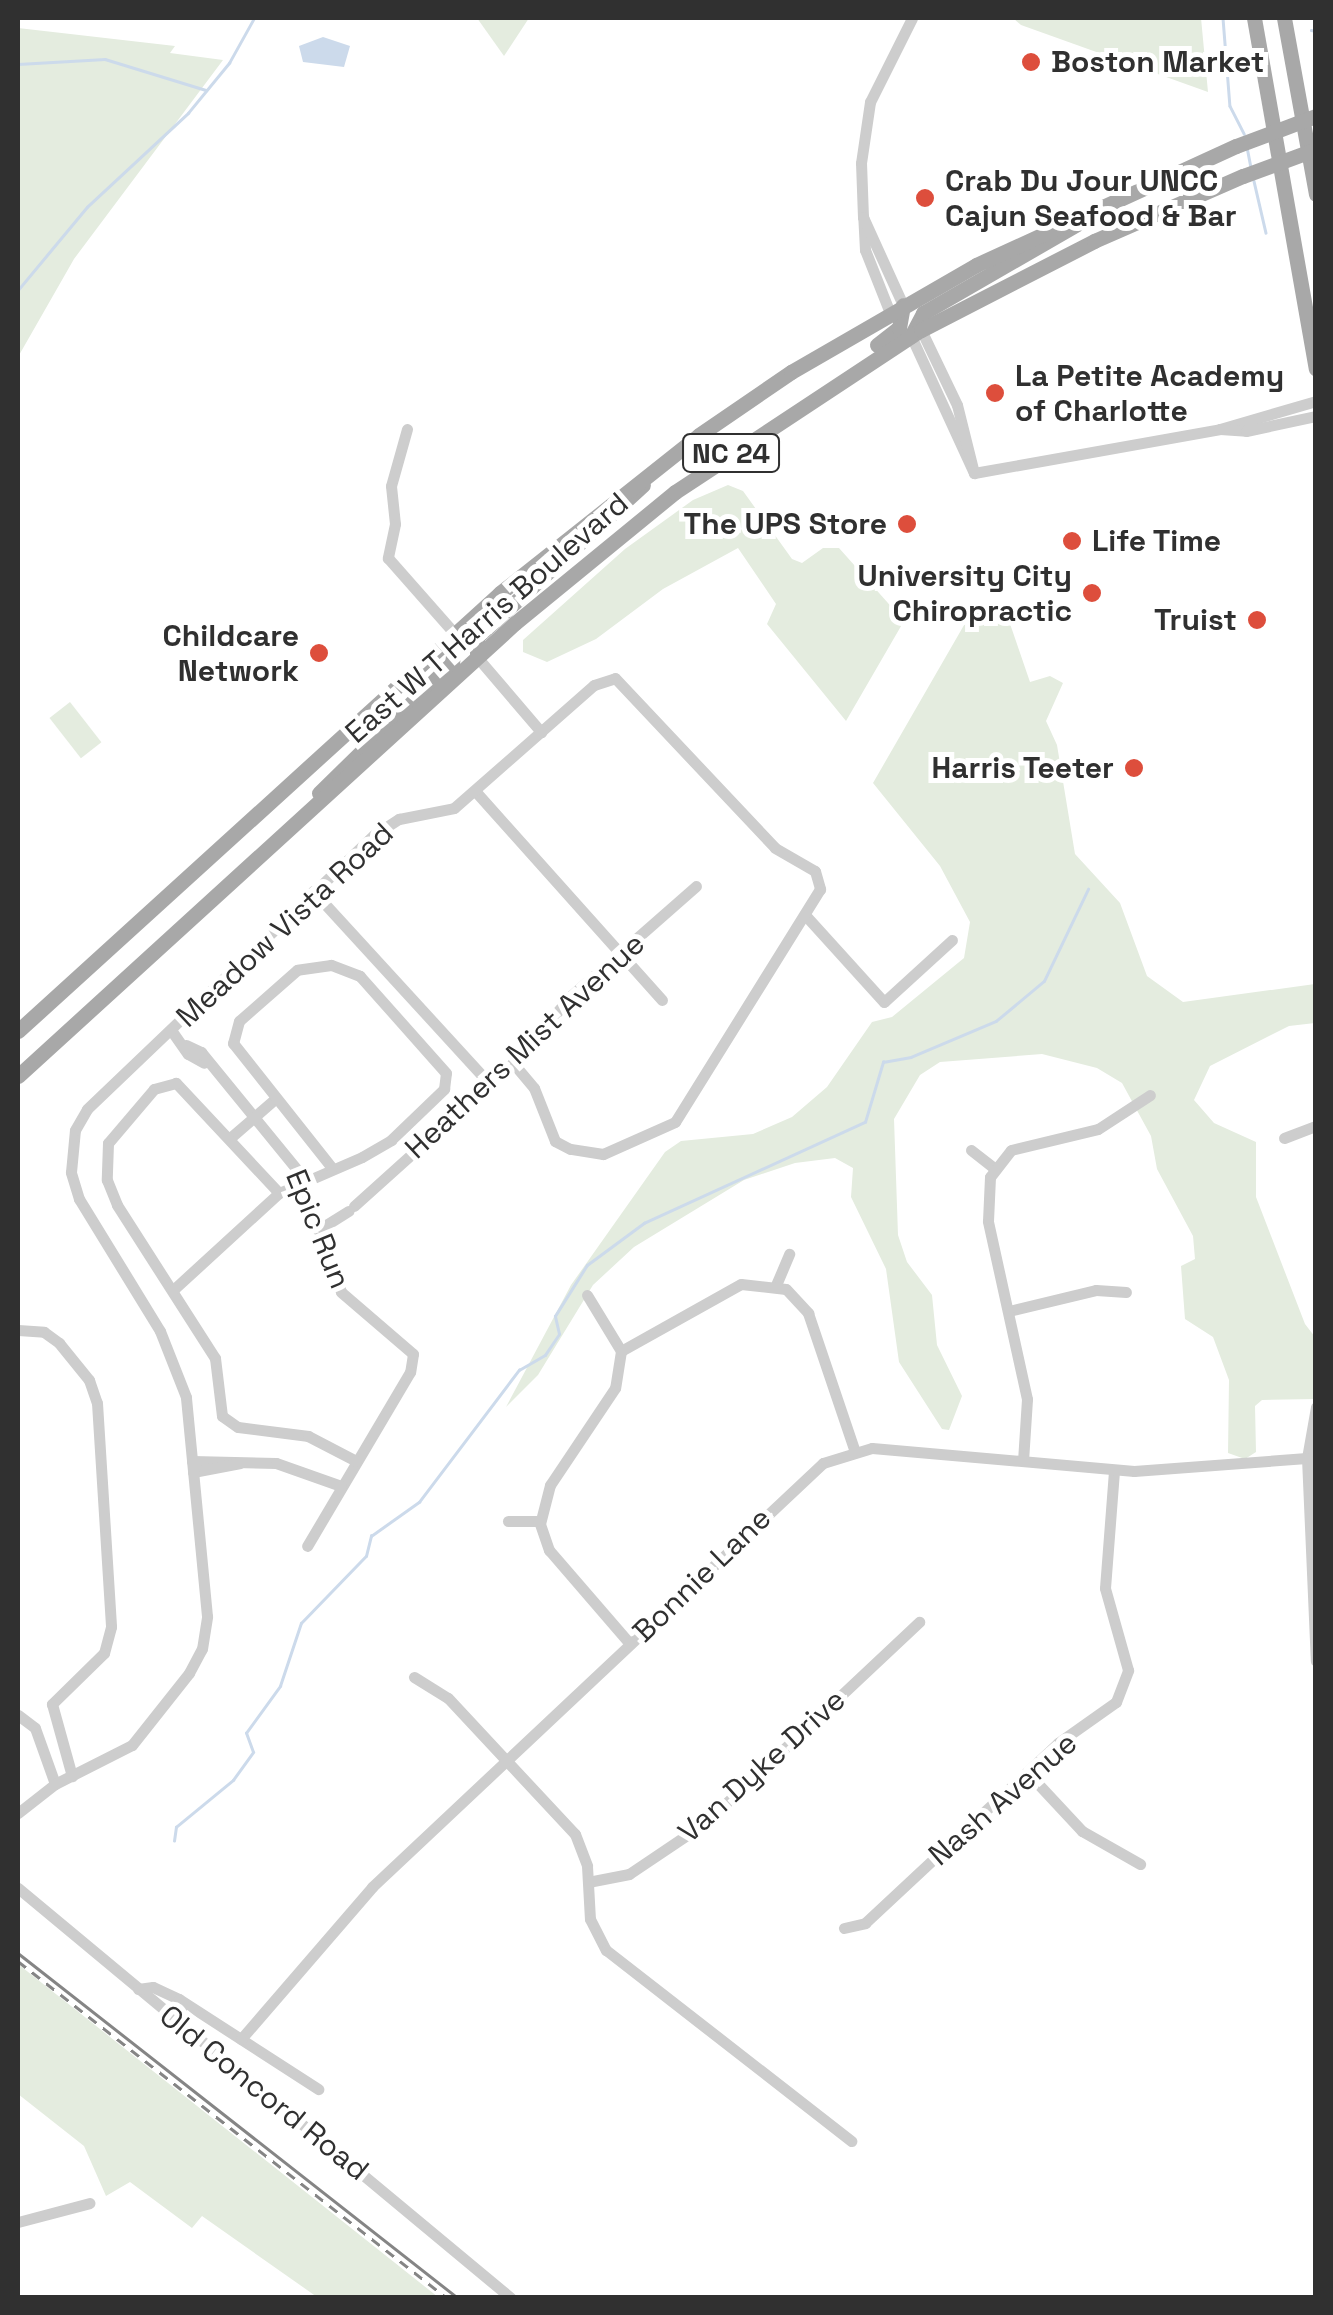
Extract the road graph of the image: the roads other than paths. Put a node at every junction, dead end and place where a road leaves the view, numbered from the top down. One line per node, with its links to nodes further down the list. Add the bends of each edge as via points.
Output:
1 (912, 18): 8 (street, via 870,102 861,162 863,217)
2 (1254, 18): 10 (main road)
3 (1284, 18): 6 (main road)
4 (1316, 116): 7 (main road, East W T Harris Boulevard / NC 24, bridge)
5 (1316, 149): 9 (main road, East W T Harris Boulevard / NC 24, bridge, via 1094,241)
6 (1316, 194)
7 (1108, 202): 8 (main road, East W T Harris Boulevard / NC 24); 9 (main road, via 923,313)
8 (897, 309): 13 (main road, via 895,332 804,393); 16 (main road, East W T Harris Boulevard / NC 24)
9 (916, 333): 13 (main road, East W T Harris Boulevard / NC 24); 14 (street, via 974,473)
10 (1316, 369)
11 (1316, 401): 14 (street)
12 (1316, 416): 14 (street, via 1246,431)
13 (775, 423): 18 (main road, East W T Harris Boulevard / NC 24, via 618,536)
14 (1220, 429)
15 (407, 430): 17 (street, via 392,486 395,524 388,558)
16 (667, 459): 17 (main road, East W T Harris Boulevard / NC 24); 18 (main road, via 477,637)
17 (456, 635): 21 (main road, via 452,663 339,768); 29 (main road, East W T Harris Boulevard / NC 24)
18 (476, 657): 19 (street); 21 (main road, East W T Harris Boulevard / NC 24)
19 (541, 732): 20 (street, Meadow Vista Road); 24 (street, Meadow Vista Road, via 606,676 626,685 775,848 815,870 820,889)
20 (476, 792): 23 (street, Meadow Vista Road, via 454,808 386,826); 26 (street)
21 (292, 827): 31 (main road, East W T Harris Boulevard / NC 24)
22 (696, 886): 26 (street, Heathers Mist Avenue)
23 (314, 891): 28 (street, Meadow Vista Road); 32 (street)
24 (806, 916): 25 (street, via 884,1002); 30 (street, Meadow Vista Road, via 684,1114 632,1144 591,1154 555,1141 534,1088)
25 (952, 940)
26 (622, 954): 27 (street); 30 (street, Heathers Mist Avenue, via 572,994)
27 (662, 1000)
28 (171, 1030): 35 (street, Epic Run, via 201,1052); 58 (street, Meadow Vista Road, via 87,1109 74,1130 71,1172 79,1199 176,1362)
29 (18, 1031)
30 (513, 1062): 32 (street, Heathers Mist Avenue)
31 (18, 1076)
32 (489, 1083): 44 (street, Heathers Mist Avenue, via 351,1209)
33 (1150, 1095): 41 (street, via 1115,1123 1024,1144)
34 (275, 1099): 35 (street); 40 (street); 40 (street, via 238,1058 235,1026 298,970 350,968 438,1062 446,1083 391,1140)
35 (252, 1119): 37 (street); 42 (street, Epic Run)
36 (1316, 1126): 38 (street)
37 (230, 1138): 43 (street); 47 (street, via 188,1090 170,1082 154,1088 108,1143 107,1180 117,1205)
38 (1284, 1138)
39 (972, 1150): 41 (street)
40 (332, 1168): 42 (street)
41 (994, 1168): 50 (street, via 985,1203)
42 (302, 1180): 43 (street); 44 (street, Epic Run)
43 (279, 1193): 47 (street)
44 (318, 1230): 56 (street, Epic Run, via 350,1304 413,1354 410,1372)
45 (789, 1254): 46 (street)
46 (776, 1285): 52 (street, via 735,1286); 54 (street, via 808,1313)
47 (172, 1290): 56 (street, via 215,1358 225,1419 308,1436)
48 (1126, 1292): 50 (street, via 1096,1290)
49 (587, 1295): 52 (street)
50 (1009, 1310): 57 (street, via 1026,1399)
51 (18, 1330): 69 (street, via 44,1332 59,1343 89,1380 97,1402 111,1627 104,1653)
52 (622, 1351): 62 (street, via 610,1401 550,1485)
53 (1316, 1407): 55 (street)
54 (854, 1449): 57 (street); 66 (street, Bonnie Lane, via 817,1467)
55 (1307, 1458): 59 (street); 64 (street)
56 (356, 1461): 60 (street, Epic Run)
57 (1023, 1461): 59 (street)
58 (193, 1466): 60 (street, via 276,1463); 73 (street, Meadow Vista Road, via 207,1616 202,1649 132,1744)
59 (1114, 1470): 72 (street, Nash Avenue, via 1104,1588 1128,1656 1125,1684 1102,1718 1058,1742)
60 (341, 1486): 63 (street, Epic Run)
61 (508, 1521): 62 (street)
62 (540, 1521): 66 (street, via 549,1550)
63 (307, 1546)
64 (1314, 1567): 67 (street)
65 (919, 1622): 77 (street, Van Dyke Drive, via 705,1823 629,1874)
66 (630, 1644): 71 (street, Bonnie Lane)
67 (1316, 1661)
68 (414, 1678): 71 (street, via 448,1698)
69 (52, 1704): 70 (street); 73 (street)
70 (23, 1716): 74 (street)
71 (507, 1760): 77 (street, via 575,1834); 81 (street, Bonnie Lane, via 353,1906)
72 (1027, 1772): 76 (street, via 1082,1831); 79 (street, Nash Avenue, via 865,1923)
73 (72, 1776): 74 (street, Meadow Vista Road)
74 (55, 1784): 75 (street, Meadow Vista Road)
75 (18, 1813)
76 (1140, 1864)
77 (588, 1882): 83 (street, via 590,1919 606,1950)
78 (18, 1888): 80 (street, Old Concord Road)
79 (844, 1928)
80 (138, 1989): 81 (street, via 160,1989); 86 (street, Old Concord Road)
81 (241, 2039): 82 (street)
82 (318, 2088)
83 (851, 2141)
84 (90, 2204): 85 (street)
85 (18, 2222)
86 (511, 2298)

